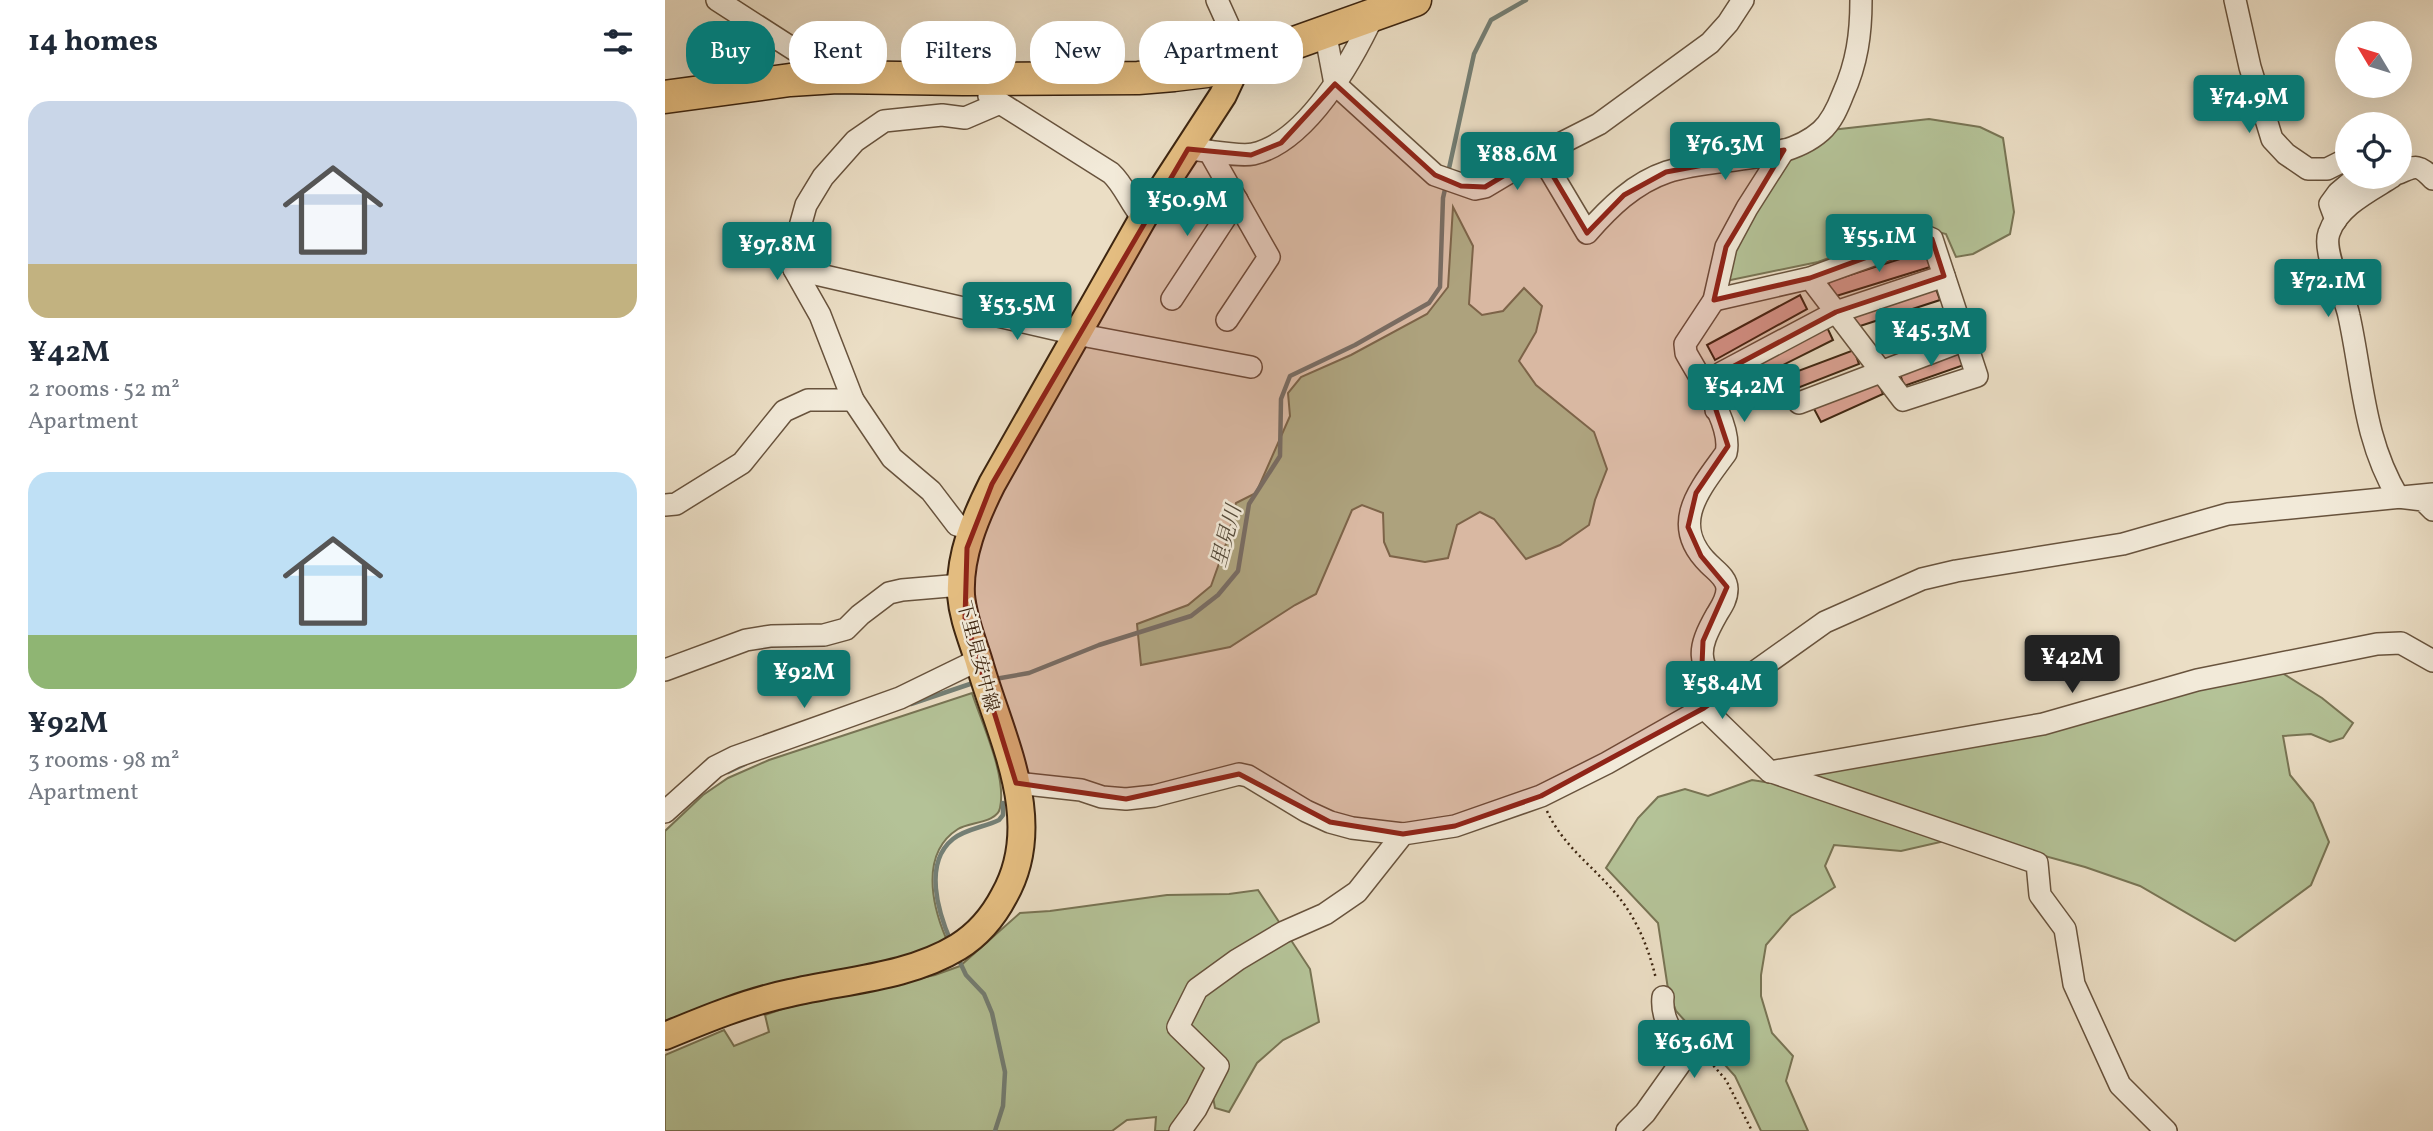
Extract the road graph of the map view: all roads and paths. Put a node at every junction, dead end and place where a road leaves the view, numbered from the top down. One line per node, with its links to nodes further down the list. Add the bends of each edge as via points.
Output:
1 (717, 0): 11 (street)
2 (1217, 0): 8 (street)
3 (1743, 0): 22 (street, via 1710,43 1599,124)
4 (1861, 0): 21 (street, via 1857,57 1835,113 1809,140)
5 (2235, 0): 23 (street, via 2272,139 2308,169)
6 (1408, 1): 7 (highway)
7 (1374, 14): 9 (highway); 17 (street)
8 (1227, 21)
9 (1325, 31): 10 (highway); 17 (street)
10 (1303, 39)
11 (789, 46)
12 (1139, 78): 13 (highway)
13 (1016, 79)
14 (789, 80): 18 (highway)
15 (971, 84): 19 (street)
16 (1228, 84): 20 (main road, 下里見安中線)
17 (1335, 84): 20 (street, via 1282,143 1251,155); 22 (street, via 1435,174 1461,186 1485,187)
18 (665, 97)
19 (1000, 103): 29 (street, via 1111,173); 31 (street, via 965,118 884,121 855,141 823,177 806,205 794,248)
20 (1199, 150): 28 (street); 29 (main road, 下里見安中線)
21 (1784, 150): 22 (street, via 1666,172 1624,195 1587,233); 35 (street, via 1726,247)
22 (1540, 154)
23 (2335, 165)
24 (2412, 167): 25 (street, via 2421,167)
25 (2433, 179)
26 (2343, 189): 30 (street, via 2330,204)
27 (2372, 189): 30 (street)
28 (1237, 200): 34 (street); 37 (street, via 1269,257)
29 (1143, 218): 38 (main road, 下里見安中線)
30 (2336, 220): 46 (street, via 2328,247 2349,314 2363,403 2382,471)
31 (794, 269): 38 (street); 42 (street, via 820,315)
32 (1944, 276): 33 (street, via 1932,239 1925,236); 36 (street); 39 (street)
33 (1811, 278): 35 (street); 36 (street)
34 (1172, 299)
35 (1714, 300): 44 (street, via 1685,344)
36 (1836, 312): 41 (street); 44 (street, via 1721,373)
37 (1227, 320)
38 (1076, 334): 40 (street); 49 (main road, 下里見安中線)
39 (1965, 340): 41 (street); 41 (street, via 1977,376 1903,400)
40 (1251, 368)
41 (1881, 370): 43 (street)
42 (853, 400): 47 (street, via 824,398 784,411 742,463 676,504); 49 (street, via 892,458 931,491 951,521)
43 (1799, 403)
44 (1716, 410): 54 (street, via 1728,446 1696,493 1688,527 1700,556 1727,587 1726,598 1703,640 1702,664)
45 (2433, 494): 46 (street)
46 (2398, 497): 48 (street, via 2423,500); 54 (street, via 2228,514 2123,544 1922,579 1825,622)
47 (665, 505)
48 (2433, 510)
49 (972, 528): 50 (main road, 下里見安中線)
50 (961, 585): 52 (street, via 890,593 846,629 824,635 746,640); 53 (main road, 下里見安中線)
51 (2433, 661): 55 (street, via 2401,643 2377,644 2197,680 2043,724)
52 (665, 670)
53 (981, 672): 56 (main road, 下里見安中線); 58 (street, via 734,757)
54 (1712, 702): 55 (street); 57 (street, via 1607,764)
55 (1770, 772): 66 (street, via 2037,863 2040,895 2065,929 2074,984 2120,1085)
56 (1016, 783): 59 (street, via 1126,799 1239,774 1329,822); 61 (main road, 下里見安中線, via 1022,815 1017,867 995,913 980,931 934,959 906,969 737,1007)
57 (1541, 796): 59 (street, via 1455,827); 60 (path, via 1566,842 1629,912 1651,955)
58 (665, 812)
59 (1403, 834): 63 (street, via 1357,892 1325,914 1248,953 1197,989 1178,1027 1218,1066)
60 (1663, 997): 64 (street, via 1662,1009 1682,1061)
61 (665, 1036)
62 (1692, 1042): 65 (path, via 1726,1080)
63 (1180, 1131)
64 (1627, 1131)
65 (1752, 1131)
66 (2166, 1131)

